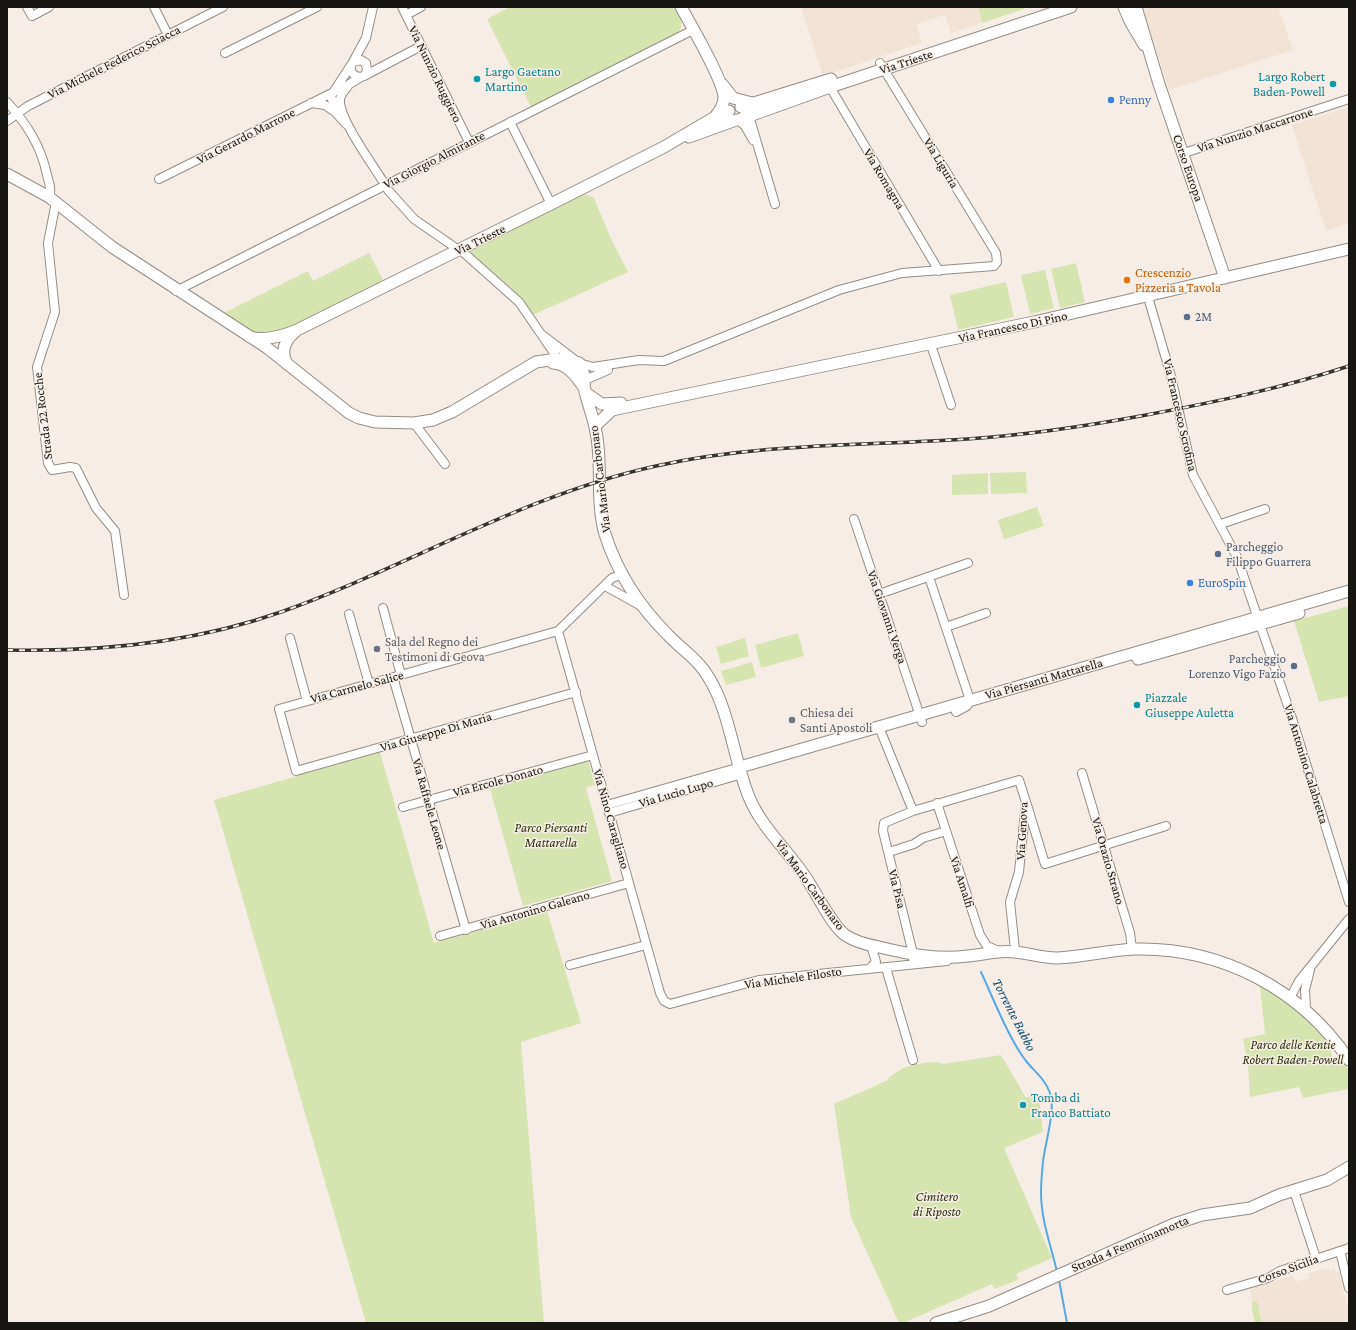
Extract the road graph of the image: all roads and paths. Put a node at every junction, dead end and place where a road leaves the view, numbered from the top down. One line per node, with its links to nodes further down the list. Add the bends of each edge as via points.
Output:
1 (27, 7): 2 (street, via 32,16)
2 (49, 7)
3 (154, 7): 16 (street)
4 (223, 7): 16 (street, Via Michele Federico Sciacca)
5 (318, 7): 18 (street)
6 (373, 7): 19 (street, via 366,38)
7 (421, 7): 14 (street)
8 (681, 7): 15 (street)
9 (1047, 7): 20 (street, Via Trieste)
10 (1071, 7): 20 (street, Via Trieste)
11 (1125, 7): 12 (street); 21 (street)
12 (1129, 7)
13 (1136, 7): 21 (street)
14 (404, 11): 17 (street, Via Nunzio Ruggiero)
15 (693, 30): 29 (street, via 717,78); 34 (street, Via Giorgio Almirante)
16 (168, 35): 30 (street, Via Michele Federico Sciacca)
17 (421, 46): 22 (street, Via Gerardo Marrone); 36 (street, Via Nunzio Ruggiero)
18 (225, 54)
19 (352, 63): 22 (street, via 350,70 353,75); 22 (street, via 361,60 366,63 367,71); 25 (street)
20 (882, 66): 23 (street, Via Trieste); 50 (street, Via Liguria, via 997,256 994,266)
21 (1156, 72): 39 (street, Corso Europa)
22 (362, 76): 24 (street, Via Gerardo Marrone)
23 (828, 84): 29 (street, Via Trieste); 29 (street, Via Trieste, via 754,103); 50 (street, Via Romagna)
24 (348, 85): 25 (street, Via Gerardo Marrone); 35 (street, via 342,94 340,106)
25 (332, 92): 28 (street, Via Gerardo Marrone); 31 (street, via 331,102)
26 (1349, 100): 39 (street, Via Nunzio Maccarrone)
27 (7, 102): 30 (street)
28 (310, 103): 31 (street, via 325,105); 41 (street, Via Gerardo Marrone)
29 (737, 110): 32 (street); 32 (street, via 722,108); 37 (street); 38 (street); 38 (street)
30 (17, 113): 33 (street, Via Michele Federico Sciacca); 44 (street, via 43,155)
31 (336, 113): 35 (street)
32 (715, 117): 37 (street)
33 (7, 121)
34 (510, 122): 36 (street, Via Giorgio Almirante); 45 (street)
35 (350, 128): 42 (street)
36 (469, 142): 52 (street, Via Giorgio Almirante)
37 (664, 147): 45 (street, Via Trieste)
38 (758, 148): 46 (street)
39 (1184, 153): 51 (street, Corso Europa)
40 (7, 174): 44 (street)
41 (159, 179)
42 (382, 180)
43 (388, 190): 47 (street, via 414,219)
44 (52, 200): 52 (street, via 112,247); 82 (street, Strada 22 Rocche, via 48,243 55,312 37,367 48,463 52,470 76,468 96,508 113,526)
45 (551, 204): 56 (street, Via Trieste, via 295,331)
46 (775, 204)
47 (453, 246)
48 (1349, 249): 51 (street, Via Francesco Di Pino)
49 (464, 253): 54 (street, via 519,302)
50 (939, 271): 62 (street, via 902,273 839,290 664,361 639,360)
51 (1225, 278): 53 (street, Via Francesco Di Pino)
52 (176, 291): 55 (street)
53 (1148, 297): 58 (street, Via Francesco Di Pino); 74 (street, Via Francesco Scrofina, via 1171,376 1193,475)
54 (541, 334): 57 (street); 61 (street)
55 (248, 336): 56 (street, Via Trieste); 59 (street)
56 (284, 339): 59 (street, via 269,343); 63 (street)
57 (545, 342): 60 (street); 64 (street, via 548,352)
58 (931, 345): 66 (street); 67 (street, Via Francesco Di Pino)
59 (269, 350): 63 (street)
60 (558, 361): 61 (street); 64 (street); 65 (street)
61 (579, 363): 62 (street, via 593,367); 65 (street, Via Mario Carbonaro, via 583,370)
62 (624, 363): 65 (street)
63 (287, 364): 69 (street, via 358,418 375,422)
64 (531, 365): 69 (street, via 441,417)
65 (583, 385): 67 (street, via 595,400); 68 (street, Via Mario Carbonaro)
66 (951, 405)
67 (607, 408): 68 (street, Via Francesco Di Pino, via 601,414); 70 (street)
68 (591, 411): 70 (street, Via Mario Carbonaro)
69 (414, 423): 71 (street)
70 (595, 426): 75 (street, Via Mario Carbonaro, via 602,518)
71 (445, 464)
72 (1265, 509): 74 (street)
73 (854, 519): 81 (street, Via Giovanni Verga)
74 (1221, 524): 88 (street, Via Francesco Scrofina, via 1238,557)
75 (612, 551): 77 (street, Via Mario Carbonaro); 79 (street, via 612,570)
76 (968, 564): 78 (street)
77 (624, 576): 79 (street, via 616,575); 79 (street, via 625,582 621,588); 84 (street, Via Mario Carbonaro)
78 (929, 577): 81 (street); 89 (street)
79 (607, 585): 84 (street); 90 (street, Via Carmelo Salice)
80 (1349, 591): 88 (street, Via Piersanti Mattarella)
81 (879, 594): 99 (street, Via Giovanni Verga)
82 (124, 595)
83 (1349, 598): 88 (street, Via Piersanti Mattarella)
84 (642, 606): 104 (street, Via Mario Carbonaro, via 667,635 696,660 711,680)
85 (383, 608): 92 (street)
86 (986, 613): 89 (street)
87 (349, 614): 94 (street)
88 (1259, 621): 96 (street, Via Piersanti Mattarella); 98 (street, Via Piersanti Mattarella); 118 (street, Via Antonino Calabretta)
89 (946, 626): 96 (street)
90 (558, 631): 92 (street, Via Carmelo Salice); 95 (street, Via Nino Caragliano)
91 (290, 638): 97 (street)
92 (401, 675): 93 (street, Via Carmelo Salice)
93 (393, 677): 94 (street, Via Carmelo Salice); 101 (street, Via Raffaele Leone)
94 (369, 684): 97 (street, Via Carmelo Salice)
95 (576, 692): 101 (street, Via Giuseppe Di Maria); 102 (street, Via Nino Caragliano)
96 (970, 700): 98 (street, via 967,706); 99 (street, Via Piersanti Mattarella)
97 (307, 701): 103 (street, Via Carmelo Salice, via 279,709)
98 (956, 712): 99 (street, Via Piersanti Mattarella)
99 (921, 719): 100 (street, Via Piersanti Mattarella)
100 (880, 730): 104 (street, Via Piersanti Mattarella); 111 (street)
101 (411, 739): 103 (street, Via Giuseppe Di Maria); 106 (street, Via Raffaele Leone)
102 (593, 755): 106 (street, Via Ercole Donato); 110 (street, Via Nino Caragliano)
103 (296, 771)
104 (741, 771): 110 (street, Via Lucio Lupo); 123 (street, Via Mario Carbonaro, via 755,811 805,876 836,924 848,937)
105 (1082, 773): 115 (street, Via Orazio Strano)
106 (428, 800): 109 (street, Via Ercole Donato); 120 (street, Via Raffaele Leone)
107 (1026, 802): 108 (street, Via Genova, via 1019,780); 115 (street, via 1045,864); 125 (street, Via Genova, via 1019,872 1010,902)
108 (936, 803): 111 (street, Via Genova); 114 (street, Via Amalfi)
109 (403, 807)
110 (608, 809): 117 (street, Via Nino Caragliano)
111 (913, 811): 112 (street, Via Genova)
112 (884, 823): 116 (street, Via Pisa, via 883,831)
113 (1166, 826): 115 (street)
114 (946, 831): 116 (street); 126 (street, Via Amalfi, via 980,935 987,946)
115 (1104, 846): 124 (street, Via Orazio Strano, via 1130,933)
116 (888, 852): 127 (street, Via Pisa)
117 (629, 883): 120 (street, Via Antonino Galeano); 122 (street, Via Nino Caragliano)
118 (1349, 902)
119 (1349, 919): 131 (street)
120 (466, 930): 121 (street, Via Antonino Galeano)
121 (440, 936)
122 (646, 945): 128 (street); 133 (street, Via Nino Caragliano, via 661,998)
123 (871, 945): 127 (street, Via Mario Carbonaro); 129 (street, via 876,962)
124 (1132, 949): 125 (street, Via Mario Carbonaro, via 1056,958); 132 (street, Via Mario Carbonaro, via 1167,950 1208,957 1258,979)
125 (1015, 950): 126 (street, Via Mario Carbonaro)
126 (999, 951): 127 (street, Via Mario Carbonaro, via 966,957)
127 (913, 960): 130 (street, Via Michele Filosto)
128 (570, 965)
129 (870, 968): 130 (street, Via Michele Filosto); 133 (street, Via Michele Filosto, via 759,980)
130 (886, 968): 135 (street)
131 (1310, 969): 132 (street, via 1299,981); 134 (street, via 1305,990)
132 (1290, 998): 134 (street, Via Mario Carbonaro)
133 (670, 1004)
134 (1306, 1009): 136 (street, Via Mario Carbonaro, via 1325,1028)
135 (913, 1060)
136 (1349, 1060)
137 (1349, 1167): 138 (street, Strada 4 Femminamorta, via 1326,1180)
138 (1294, 1190): 141 (street); 144 (street, Strada 4 Femminamorta, via 1250,1208 1202,1216 1174,1224 989,1306)
139 (1349, 1248): 140 (street, Corso Sicilia)
140 (1340, 1251): 141 (street, Corso Sicilia); 142 (street)
141 (1316, 1258): 143 (street, Corso Sicilia, via 1268,1278)
142 (1349, 1288)
143 (1227, 1290)
144 (936, 1323)

